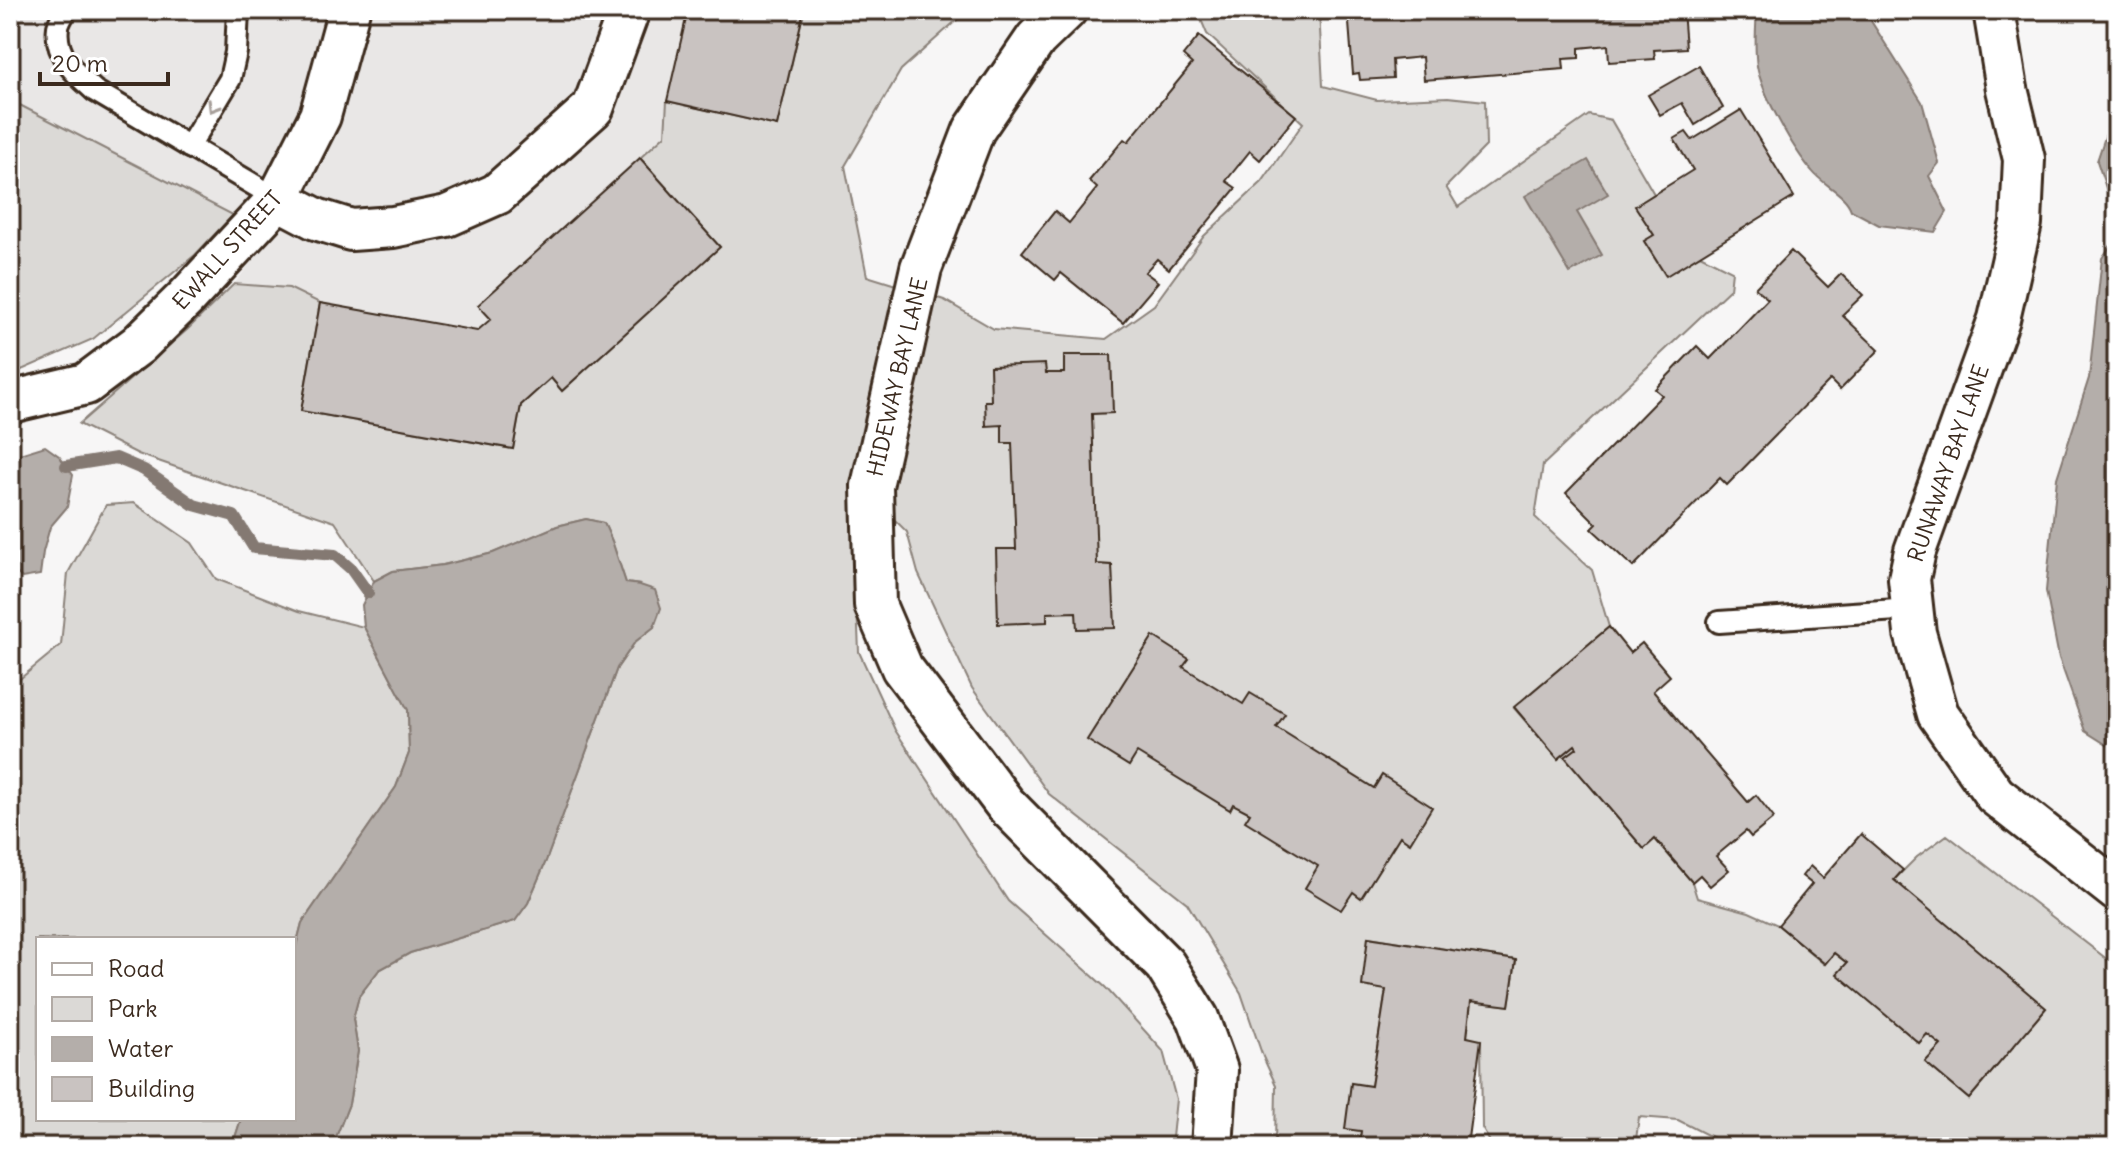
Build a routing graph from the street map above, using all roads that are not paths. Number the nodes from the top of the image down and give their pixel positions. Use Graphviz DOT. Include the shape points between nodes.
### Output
graph roads {
  1 [pos="66,10"];
  2 [pos="238,10"];
  3 [pos="349,10"];
  4 [pos="629,10"];
  5 [pos="1066,10"];
  6 [pos="1994,10"];
  7 [pos="189,147"];
  8 [pos="278,199"];
  9 [pos="10,402"];
  10 [pos="1912,609"];
  11 [pos="1719,622"];
  12 [pos="2117,891"];
  13 [pos="1212,1147"];
  1 -- 7 [label="lane" via="58,26 60,53 75,73 95,91"];
  2 -- 7 [label="lane, one-way" via="230,79"];
  3 -- 8 [label="street, EWALL STREET" via="320,116"];
  4 -- 8 [label="street" via="593,108 497,194 447,216 351,230"];
  5 -- 13 [label="street, HIDEWAY BAY LANE" via="1036,39 974,130 921,268 872,486 875,605 902,668 1005,804 1165,965 1198,1018 1217,1070"];
  6 -- 10 [label="street, RUNAWAY BAY LANE" via="2024,159 2021,223 1999,319 1915,551 1909,579"];
  7 -- 8 [label="lane"];
  8 -- 9 [label="street, EWALL STREET" via="138,345 86,384"];
  10 -- 11 [label="lane"];
  10 -- 12 [label="street, RUNAWAY BAY LANE" via="1938,714 1995,795"];
}
